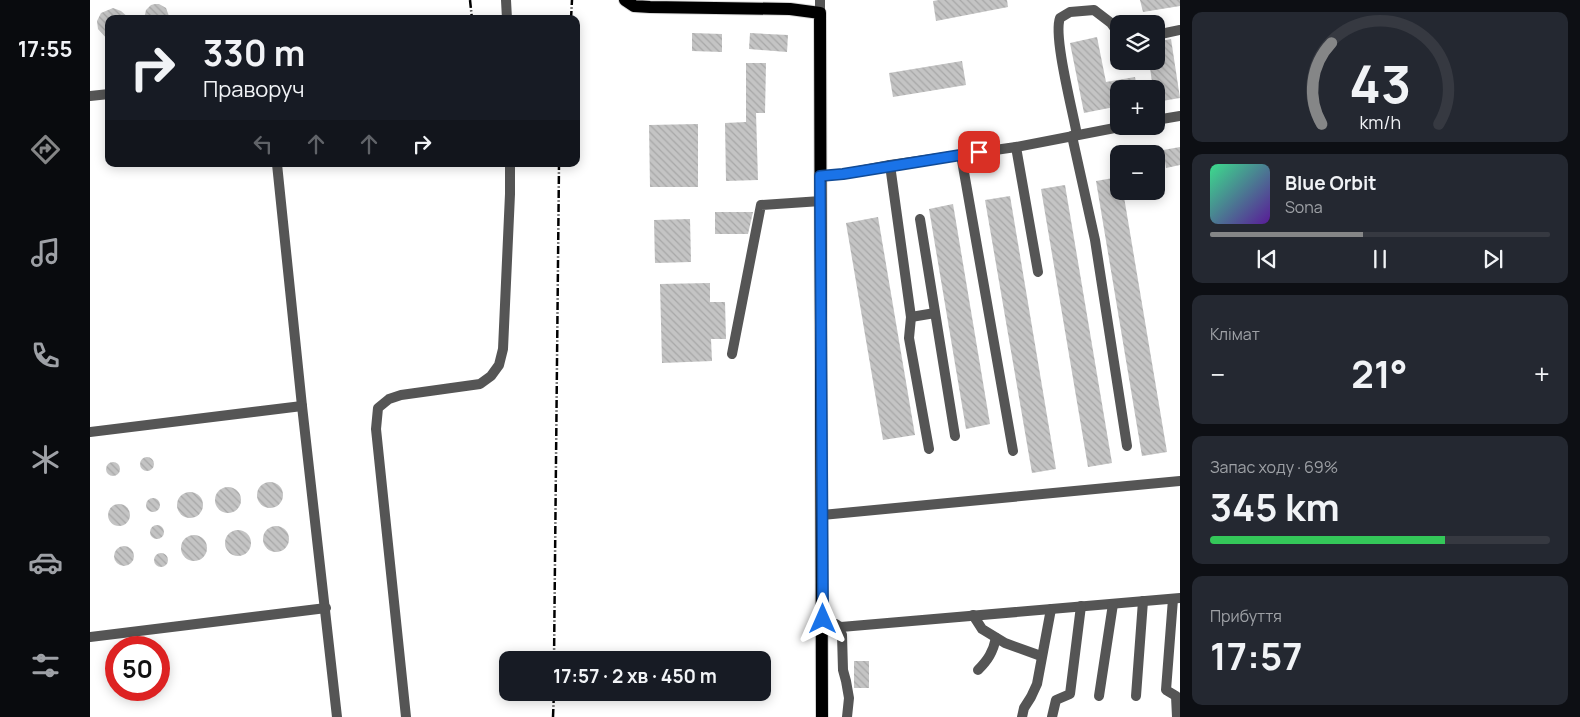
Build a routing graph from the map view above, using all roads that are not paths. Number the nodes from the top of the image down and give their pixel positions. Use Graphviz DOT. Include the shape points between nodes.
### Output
graph roads {
  1 [pos="506,0"];
  2 [pos="625,0"];
  3 [pos="820,6"];
  4 [pos="507,15"];
  5 [pos="1110,22"];
  6 [pos="1180,30"];
  7 [pos="1165,33"];
  8 [pos="105,94"];
  9 [pos="90,96"];
  10 [pos="1180,116"];
  11 [pos="1165,118"];
  12 [pos="1110,129"];
  13 [pos="1075,136"];
  14 [pos="1016,147"];
  15 [pos="961,155"];
  16 [pos="890,165"];
  17 [pos="277,167"];
  18 [pos="510,167"];
  19 [pos="820,176"];
  20 [pos="821,201"];
  21 [pos="920,219"];
  22 [pos="1038,272"];
  23 [pos="935,313"];
  24 [pos="911,317"];
  25 [pos="732,354"];
  26 [pos="302,406"];
  27 [pos="90,432"];
  28 [pos="955,436"];
  29 [pos="1127,446"];
  30 [pos="929,449"];
  31 [pos="1013,451"];
  32 [pos="1180,481"];
  33 [pos="822,515"];
  34 [pos="1176,598"];
  35 [pos="1143,601"];
  36 [pos="1113,604"];
  37 [pos="1081,606"];
  38 [pos="326,608"];
  39 [pos="1051,609"];
  40 [pos="973,615"];
  41 [pos="823,619"];
  42 [pos="836,624"];
  43 [pos="90,637"];
  44 [pos="996,638"];
  45 [pos="1041,656"];
  46 [pos="978,670"];
  47 [pos="1099,696"];
  48 [pos="1136,696"];
  49 [pos="338,717"];
  50 [pos="406,717"];
  51 [pos="822,717"];
  52 [pos="847,717"];
  53 [pos="1022,717"];
  54 [pos="1052,717"];
  55 [pos="1177,717"];
  1 -- 4 [label="street"];
  2 -- 3 [label="main road" via="634,6 650,7 790,10"];
  3 -- 19 [label="main road"];
  5 -- 13 [label="street" via="1094,10 1070,12 1060,18 1058,24"];
  6 -- 7 [label="street"];
  8 -- 9 [label="street"];
  10 -- 11 [label="street"];
  12 -- 13 [label="street"];
  13 -- 14 [label="street"];
  13 -- 29 [label="street" via="1095,240"];
  14 -- 15 [label="street"];
  14 -- 22 [label="street"];
  15 -- 16 [label="street"];
  15 -- 31 [label="street"];
  16 -- 19 [label="street"];
  16 -- 24 [label="street"];
  17 -- 26 [label="street"];
  18 -- 50 [label="street" via="503,349 499,365 480,384 401,395 378,408 376,430"];
  19 -- 20 [label="main road"];
  20 -- 25 [label="street" via="761,205"];
  20 -- 33 [label="main road"];
  21 -- 23 [label="street"];
  23 -- 24 [label="street"];
  23 -- 28 [label="street"];
  24 -- 30 [label="street" via="909,338"];
  26 -- 27 [label="street"];
  26 -- 38 [label="street"];
  32 -- 33 [label="street"];
  33 -- 41 [label="main road"];
  34 -- 35 [label="street"];
  34 -- 55 [label="street" via="1166,690 1176,696"];
  35 -- 36 [label="street"];
  35 -- 48 [label="street"];
  36 -- 37 [label="street"];
  36 -- 47 [label="street"];
  37 -- 39 [label="street"];
  37 -- 54 [label="street" via="1070,694 1056,700"];
  38 -- 43 [label="street"];
  38 -- 49 [label="street"];
  39 -- 40 [label="street"];
  39 -- 45 [label="street"];
  40 -- 42 [label="street"];
  40 -- 44 [label="street" via="982,629"];
  41 -- 42 [label="street"];
  41 -- 51 [label="main road"];
  42 -- 52 [label="street" via="842,635 843,670 849,698"];
  44 -- 45 [label="street"];
  44 -- 46 [label="street" via="988,660"];
  45 -- 53 [label="street" via="1037,684"];
}
